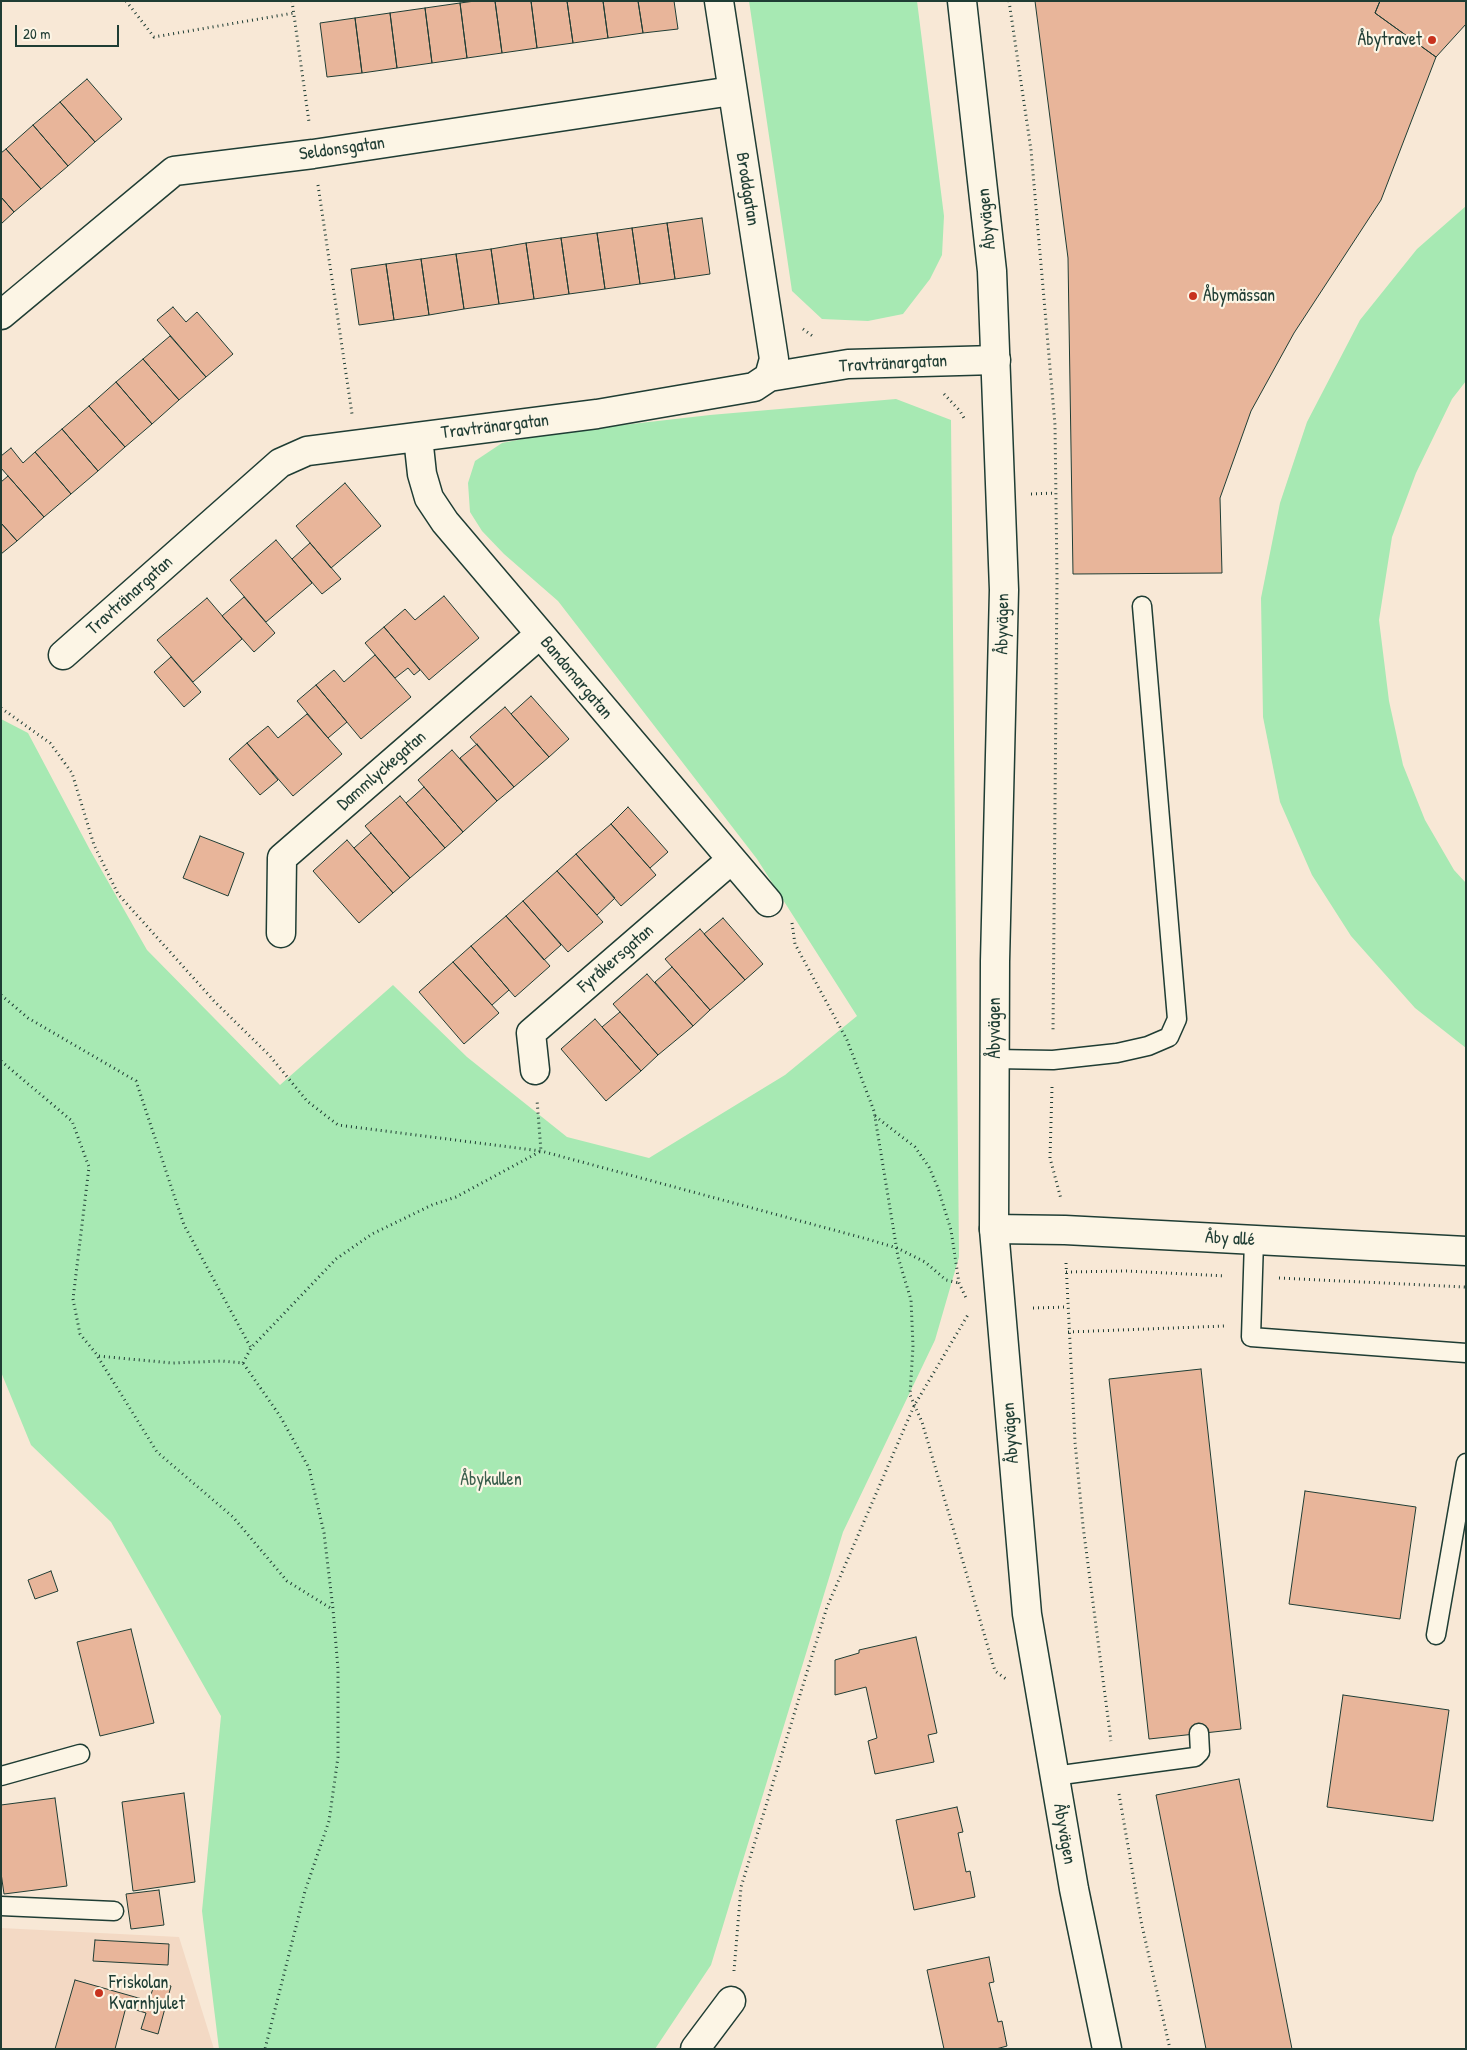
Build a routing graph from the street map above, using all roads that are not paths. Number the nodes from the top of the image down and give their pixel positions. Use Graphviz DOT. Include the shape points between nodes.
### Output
graph roads {
  1 [pos="719,1"];
  2 [pos="962,1"];
  3 [pos="732,91"];
  4 [pos="1,315"];
  5 [pos="996,360"];
  6 [pos="768,377"];
  7 [pos="418,437"];
  8 [pos="1142,606"];
  9 [pos="539,635"];
  10 [pos="63,656"];
  11 [pos="731,860"];
  12 [pos="768,902"];
  13 [pos="281,933"];
  14 [pos="995,1059"];
  15 [pos="535,1070"];
  16 [pos="994,1229"];
  17 [pos="1254,1240"];
  18 [pos="1466,1251"];
  19 [pos="1466,1353"];
  20 [pos="1466,1463"];
  21 [pos="1436,1634"];
  22 [pos="1199,1733"];
  23 [pos="80,1754"];
  24 [pos="1,1776"];
  25 [pos="1054,1776"];
  26 [pos="1,1906"];
  27 [pos="114,1911"];
  28 [pos="732,2001"];
  29 [pos="695,2049"];
  30 [pos="1107,2049"];
  1 -- 3 [label="street, Broddgatan"];
  2 -- 5 [label="street, Åbyvägen" via="992,271"];
  3 -- 4 [label="street, Seldonsgatan" via="313,154 174,171"];
  3 -- 6 [label="street, Broddgatan" via="774,358"];
  5 -- 6 [label="street, Travtränargatan" via="848,364"];
  5 -- 14 [label="street, Åbyvägen" via="1004,590"];
  6 -- 7 [label="street, Travtränargatan" via="754,387 744,389 598,414"];
  7 -- 9 [label="street, Bandomargatan" via="422,474 430,498 445,522"];
  7 -- 10 [label="street, Travtränargatan" via="307,451 280,463"];
  8 -- 14 [label="lane" via="1177,1019 1169,1038 1148,1046 1099,1056 1052,1060"];
  9 -- 11 [label="street, Bandomargatan"];
  9 -- 13 [label="street, Dammlyckegatan" via="282,858"];
  11 -- 12 [label="street, Bandomargatan"];
  11 -- 15 [label="street, Fyråkersgatan" via="531,1033"];
  14 -- 16 [label="street, Åbyvägen"];
  16 -- 17 [label="street, Åby allé"];
  16 -- 25 [label="street, Åbyvägen" via="1027,1614"];
  17 -- 18 [label="street, Åby allé"];
  17 -- 19 [label="lane" via="1251,1337"];
  20 -- 21 [label="lane"];
  22 -- 25 [label="lane" via="1200,1752 1195,1757"];
  23 -- 24 [label="lane"];
  25 -- 30 [label="street, Åbyvägen"];
  26 -- 27 [label="lane"];
  28 -- 29 [label="street"];
}
